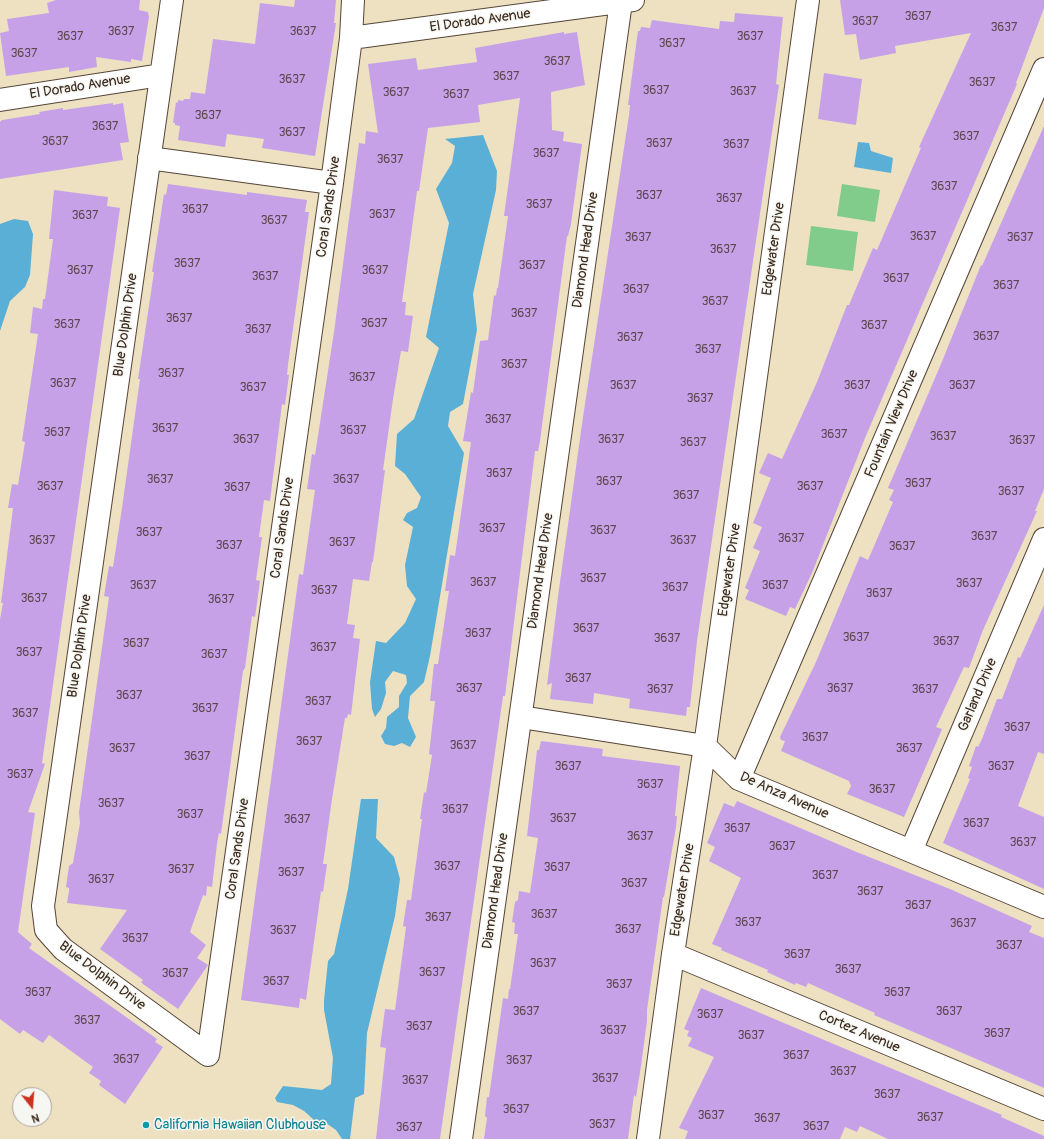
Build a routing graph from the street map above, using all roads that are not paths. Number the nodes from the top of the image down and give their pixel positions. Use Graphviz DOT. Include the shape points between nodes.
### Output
graph roads {
  1 [pos="172,0"];
  2 [pos="353,0"];
  3 [pos="808,0"];
  4 [pos="627,1"];
  5 [pos="351,38"];
  6 [pos="1044,69"];
  7 [pos="161,75"];
  8 [pos="0,100"];
  9 [pos="149,158"];
  10 [pos="332,183"];
  11 [pos="1044,539"];
  12 [pos="521,717"];
  13 [pos="705,746"];
  14 [pos="739,779"];
  15 [pos="911,851"];
  16 [pos="1044,907"];
  17 [pos="673,954"];
  18 [pos="208,1055"];
  19 [pos="1044,1109"];
  20 [pos="460,1139"];
  21 [pos="648,1139"];
  1 -- 7 [label="lane, Blue Dolphin Drive"];
  2 -- 5 [label="lane, Coral Sands Drive"];
  3 -- 13 [label="lane, Edgewater Drive"];
  4 -- 5 [label="lane, El Dorado Avenue"];
  4 -- 12 [label="lane, Diamond Head Drive"];
  5 -- 10 [label="lane, Coral Sands Drive"];
  6 -- 14 [label="lane, Fountain View Drive"];
  7 -- 8 [label="lane, El Dorado Avenue"];
  7 -- 9 [label="lane, Blue Dolphin Drive"];
  9 -- 10 [label="lane"];
  9 -- 18 [label="lane, Blue Dolphin Drive" via="43,906 46,930 62,949"];
  10 -- 18 [label="lane, Coral Sands Drive"];
  11 -- 15 [label="lane, Garland Drive"];
  12 -- 13 [label="lane"];
  12 -- 20 [label="lane, Diamond Head Drive"];
  13 -- 14 [label="lane, De Anza Avenue"];
  13 -- 17 [label="lane, Edgewater Drive"];
  14 -- 15 [label="lane, De Anza Avenue"];
  15 -- 16 [label="lane, De Anza Avenue"];
  17 -- 19 [label="lane, Cortez Avenue"];
  17 -- 21 [label="lane, Edgewater Drive"];
}
